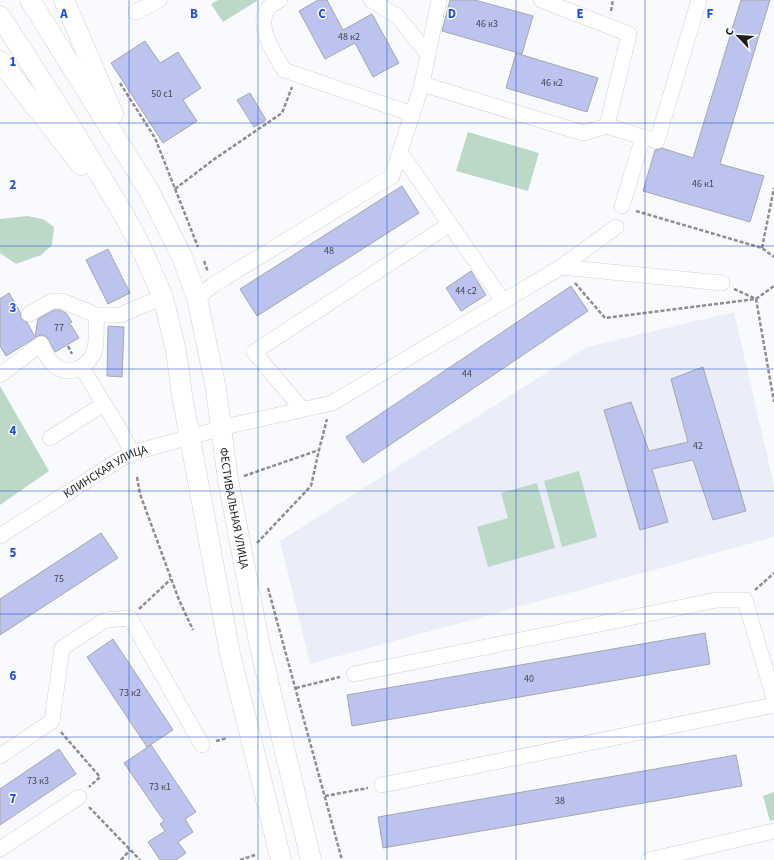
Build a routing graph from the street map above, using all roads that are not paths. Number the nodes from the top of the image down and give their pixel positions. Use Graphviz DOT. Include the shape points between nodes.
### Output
graph roads {
  1 [pos="64,0"];
  2 [pos="159,0"];
  3 [pos="280,0"];
  4 [pos="371,0"];
  5 [pos="439,0"];
  6 [pos="541,0"];
  7 [pos="699,0"];
  8 [pos="34,7"];
  9 [pos="136,12"];
  10 [pos="4,23"];
  11 [pos="428,54"];
  12 [pos="0,61"];
  13 [pos="422,84"];
  14 [pos="412,114"];
  15 [pos="608,126"];
  16 [pos="643,137"];
  17 [pos="400,152"];
  18 [pos="134,166"];
  19 [pos="622,206"];
  20 [pos="450,224"];
  21 [pos="616,228"];
  22 [pos="140,245"];
  23 [pos="561,267"];
  24 [pos="722,283"];
  25 [pos="163,297"];
  26 [pos="197,298"];
  27 [pos="503,301"];
  28 [pos="28,314"];
  29 [pos="96,315"];
  30 [pos="82,368"];
  31 [pos="0,375"];
  32 [pos="104,404"];
  33 [pos="302,409"];
  34 [pos="222,429"];
  35 [pos="50,438"];
  36 [pos="190,438"];
  37 [pos="132,453"];
  38 [pos="0,536"];
  39 [pos="354,674"];
  40 [pos="774,698"];
  41 [pos="774,705"];
  42 [pos="202,745"];
  43 [pos="0,756"];
  44 [pos="382,785"];
  45 [pos="79,797"];
  46 [pos="774,831"];
  47 [pos="0,849"];
  48 [pos="280,860"];
  49 [pos="311,860"];
  50 [pos="649,860"];
  1 -- 18 [label="main road"];
  2 -- 9 [label="street"];
  3 -- 14 [label="street" via="269,7 263,25 269,44 284,70"];
  4 -- 11 [label="street" via="397,16"];
  5 -- 11 [label="street"];
  6 -- 15 [label="street" via="629,34"];
  7 -- 16 [label="street" via="657,141"];
  8 -- 18 [label="main road"];
  10 -- 22 [label="main road" via="101,177"];
  11 -- 13 [label="street"];
  12 -- 22 [label="main road" via="115,208"];
  13 -- 14 [label="street"];
  13 -- 15 [label="street" via="583,133"];
  14 -- 17 [label="street"];
  15 -- 16 [label="street"];
  16 -- 19 [label="street"];
  17 -- 20 [label="street"];
  17 -- 26 [label="street" via="392,176 213,284"];
  18 -- 26 [label="main road, ФЕСТИВАЛЬНАЯ УЛИЦА" via="182,257"];
  20 -- 27 [label="street"];
  20 -- 33 [label="street" via="254,352"];
  21 -- 23 [label="street, КЛИНСКАЯ УЛИЦА"];
  22 -- 25 [label="main road"];
  23 -- 24 [label="street"];
  23 -- 27 [label="street, КЛИНСКАЯ УЛИЦА"];
  25 -- 29 [label="street" via="120,315"];
  25 -- 36 [label="main road" via="171,324"];
  26 -- 34 [label="main road, ФЕСТИВАЛЬНАЯ УЛИЦА"];
  27 -- 33 [label="street, КЛИНСКАЯ УЛИЦА" via="332,403"];
  28 -- 29 [label="street" via="52,301 62,301"];
  29 -- 30 [label="street" via="95,348"];
  30 -- 31 [label="street" via="74,371 62,369 52,363 41,344"];
  30 -- 32 [label="street"];
  32 -- 35 [label="street"];
  32 -- 37 [label="street"];
  33 -- 34 [label="street, КЛИНСКАЯ УЛИЦА"];
  34 -- 36 [label="street, КЛИНСКАЯ УЛИЦА"];
  34 -- 49 [label="main road, ФЕСТИВАЛЬНАЯ УЛИЦА" via="228,480 260,647"];
  36 -- 37 [label="street, КЛИНСКАЯ УЛИЦА"];
  36 -- 48 [label="main road" via="230,654"];
  37 -- 38 [label="street, КЛИНСКАЯ УЛИЦА"];
  39 -- 40 [label="street" via="717,600 745,600"];
  41 -- 44 [label="street"];
  42 -- 43 [label="street" via="130,618 104,620 62,648 52,721"];
  45 -- 47 [label="street"];
  46 -- 50 [label="street"];
}
